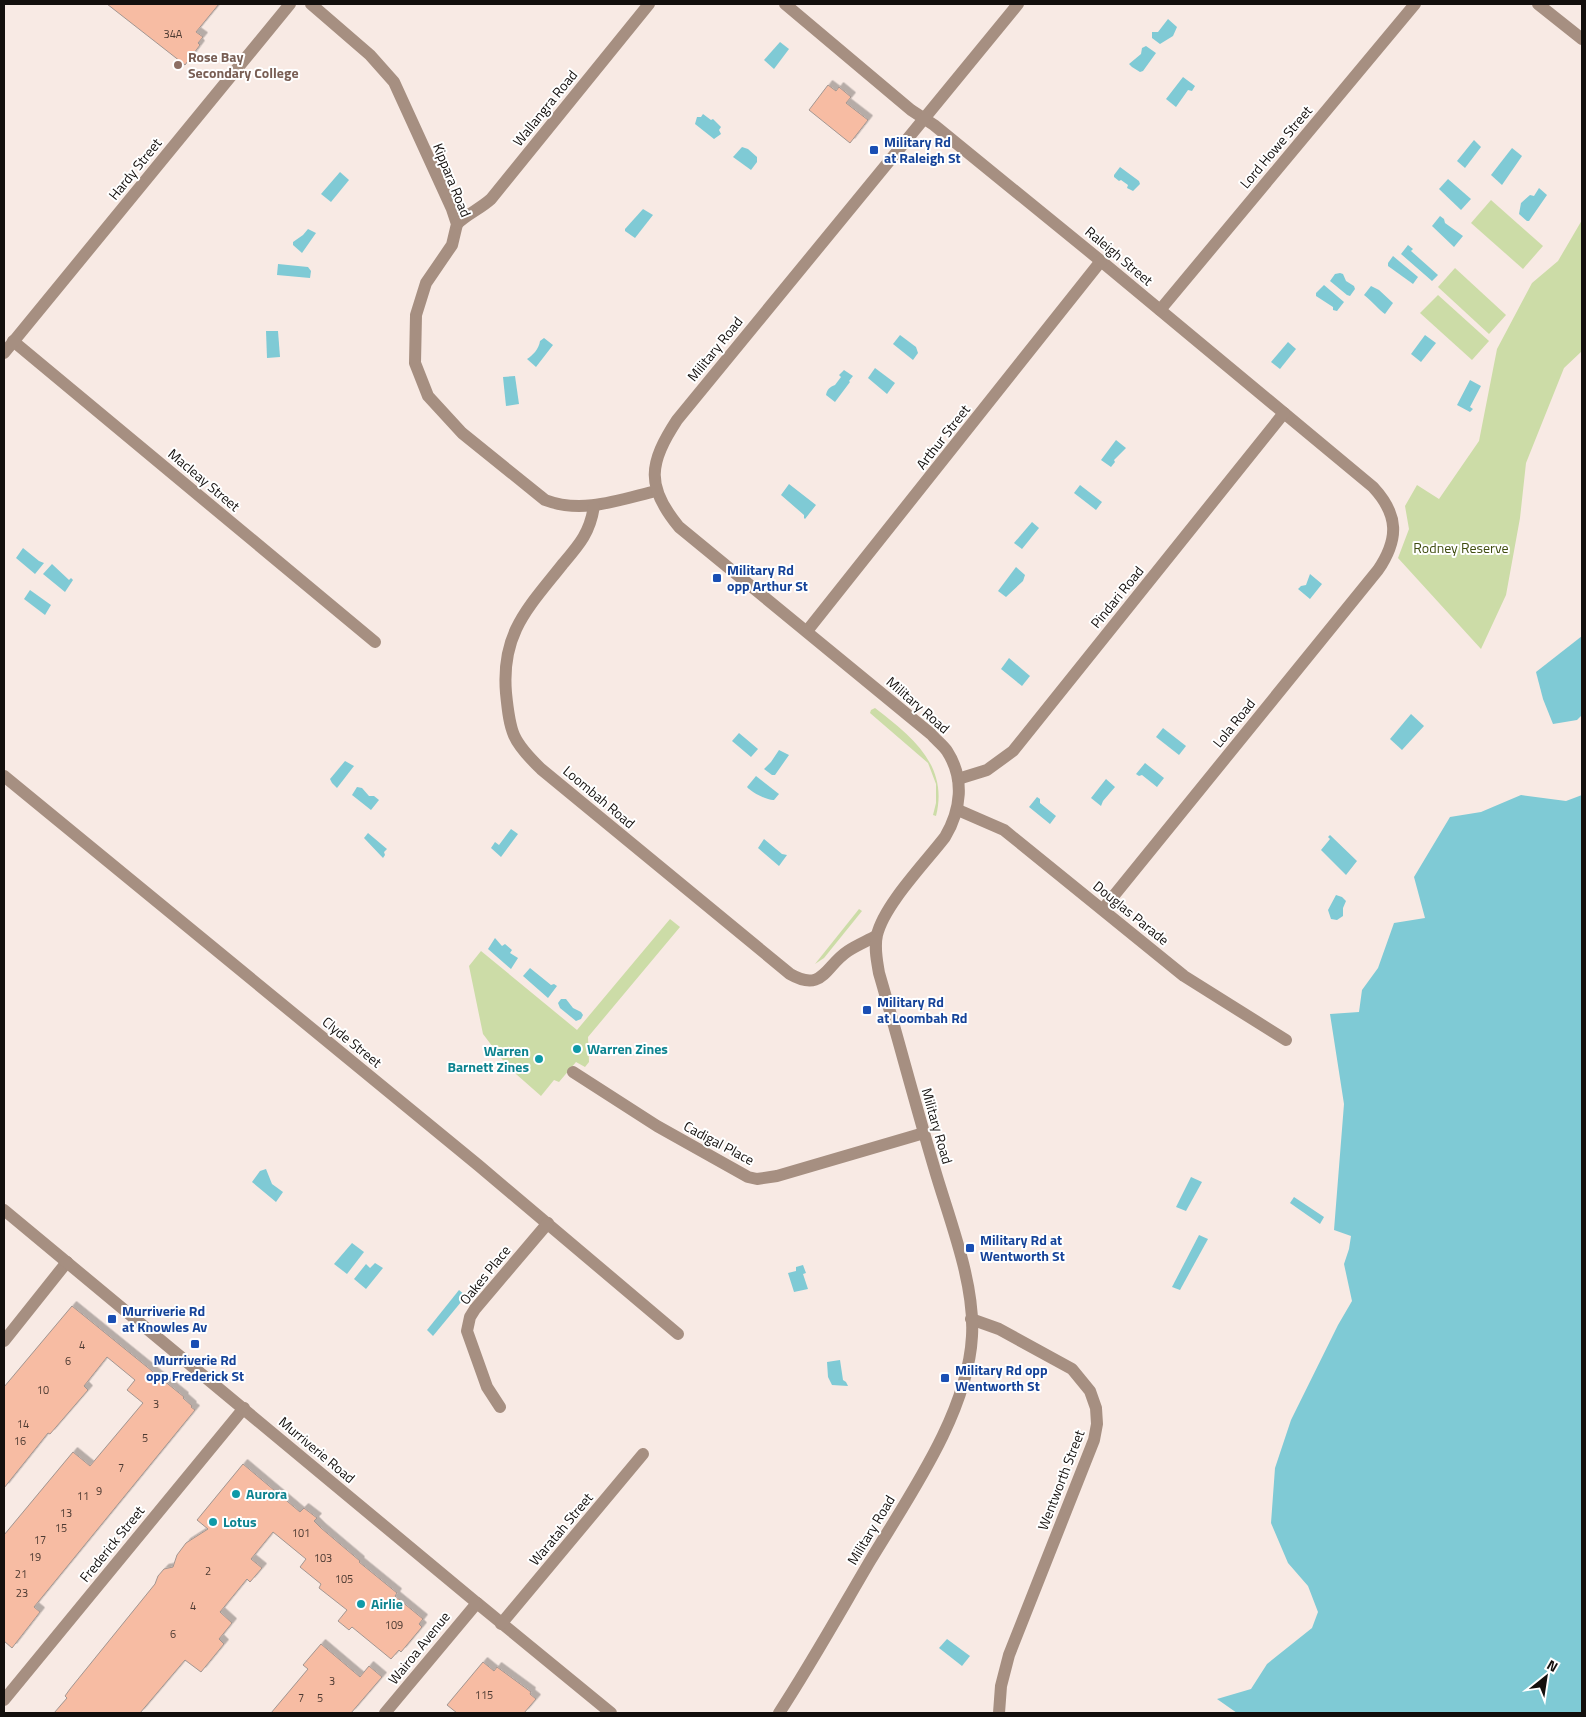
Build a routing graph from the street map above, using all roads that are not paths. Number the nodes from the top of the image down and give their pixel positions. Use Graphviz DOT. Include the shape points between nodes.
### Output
graph roads {
  1 [pos="290,4"];
  2 [pos="311,4"];
  3 [pos="649,4"];
  4 [pos="785,4"];
  5 [pos="1018,4"];
  6 [pos="1415,4"];
  7 [pos="1538,4"];
  8 [pos="1582,39"];
  9 [pos="924,118"];
  10 [pos="456,224"];
  11 [pos="1102,261"];
  12 [pos="1160,310"];
  13 [pos="13,341"];
  14 [pos="4,353"];
  15 [pos="1284,413"];
  16 [pos="656,491"];
  17 [pos="594,506"];
  18 [pos="1388,556"];
  19 [pos="807,631"];
  20 [pos="375,642"];
  21 [pos="4,776"];
  22 [pos="958,779"];
  23 [pos="958,810"];
  24 [pos="1103,909"];
  25 [pos="876,936"];
  26 [pos="1286,1040"];
  27 [pos="573,1072"];
  28 [pos="924,1133"];
  29 [pos="4,1210"];
  30 [pos="548,1223"];
  31 [pos="68,1262"];
  32 [pos="971,1319"];
  33 [pos="678,1334"];
  34 [pos="4,1341"];
  35 [pos="500,1407"];
  36 [pos="244,1408"];
  37 [pos="643,1454"];
  38 [pos="477,1603"];
  39 [pos="501,1624"];
  40 [pos="4,1700"];
  41 [pos="385,1713"];
  42 [pos="611,1713"];
  43 [pos="779,1713"];
  44 [pos="999,1713"];
  1 -- 13 [label="street, Hardy Street"];
  2 -- 10 [label="street, Kippara Road" via="370,55 394,82"];
  3 -- 10 [label="street, Wallangra Road" via="491,199"];
  4 -- 9 [label="street, Raleigh Street"];
  5 -- 9 [label="street, Military Road"];
  6 -- 12 [label="street, Lord Howe Street"];
  7 -- 8 [label="street"];
  9 -- 11 [label="street, Raleigh Street"];
  9 -- 16 [label="street, Military Road" via="676,420 662,442 654,480"];
  10 -- 17 [label="street, Kippara Road" via="452,245 426,283 416,315 415,363 428,396 462,433 540,496 558,505"];
  11 -- 12 [label="street, Raleigh Street"];
  11 -- 19 [label="street, Arthur Street"];
  12 -- 15 [label="street, Raleigh Street"];
  13 -- 14 [label="street, Hardy Street"];
  13 -- 20 [label="street, Macleay Street"];
  15 -- 18 [label="street, Raleigh Street" via="1384,499 1393,522"];
  15 -- 22 [label="street, Pindari Road" via="1013,751 987,770"];
  16 -- 17 [label="street, Kippara Road"];
  16 -- 19 [label="street, Military Road" via="686,534"];
  17 -- 25 [label="street, Loombah Road" via="586,536 528,606 515,628 507,655 505,682 511,732 524,752 790,974 805,981 821,977 848,951"];
  18 -- 24 [label="street, Lola Road"];
  19 -- 22 [label="street, Military Road" via="931,734 946,750"];
  21 -- 30 [label="street, Clyde Street"];
  22 -- 23 [label="street, Military Road"];
  23 -- 24 [label="street, Douglas Parade" via="1004,830"];
  23 -- 25 [label="street, Military Road" via="944,837 890,907"];
  24 -- 26 [label="street, Douglas Parade" via="1184,976"];
  25 -- 28 [label="street, Military Road" via="879,973"];
  27 -- 28 [label="street, Cadigal Place" via="657,1126 748,1177 777,1176"];
  28 -- 32 [label="street, Military Road" via="968,1285"];
  29 -- 31 [label="street, Murriverie Road"];
  30 -- 33 [label="street, Clyde Street"];
  30 -- 35 [label="street, Oakes Place" via="475,1309 468,1324 467,1331 480,1370"];
  31 -- 34 [label="street"];
  31 -- 36 [label="street, Murriverie Road"];
  32 -- 43 [label="street, Military Road" via="968,1368 951,1418 918,1481"];
  32 -- 44 [label="street, Wentworth Street" via="999,1328 1072,1369 1090,1391 1096,1408 1094,1440 1009,1655 1001,1686"];
  36 -- 38 [label="street, Murriverie Road"];
  36 -- 40 [label="street, Frederick Street"];
  37 -- 39 [label="street, Waratah Street"];
  38 -- 39 [label="street, Murriverie Road"];
  38 -- 41 [label="street, Wairoa Avenue"];
  39 -- 42 [label="street, Murriverie Road"];
}
